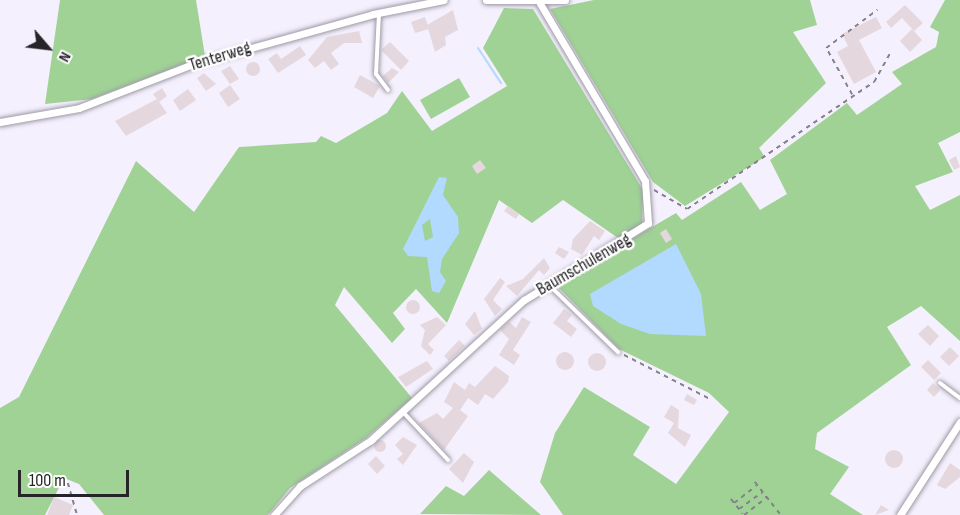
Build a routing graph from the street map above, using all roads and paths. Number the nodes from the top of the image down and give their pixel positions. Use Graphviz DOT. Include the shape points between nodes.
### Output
graph roads {
  1 [pos="444,0"];
  2 [pos="486,0"];
  3 [pos="565,0"];
  4 [pos="539,1"];
  5 [pos="877,10"];
  6 [pos="379,13"];
  7 [pos="891,51"];
  8 [pos="388,90"];
  9 [pos="852,96"];
  10 [pos="0,122"];
  11 [pos="648,187"];
  12 [pos="547,283"];
  13 [pos="618,352"];
  14 [pos="940,383"];
  15 [pos="960,398"];
  16 [pos="710,399"];
  17 [pos="403,411"];
  18 [pos="960,422"];
  19 [pos="448,460"];
  20 [pos="755,482"];
  21 [pos="68,483"];
  22 [pos="757,486"];
  23 [pos="762,492"];
  24 [pos="766,497"];
  25 [pos="731,499"];
  26 [pos="734,503"];
  27 [pos="739,509"];
  28 [pos="77,515"];
  29 [pos="274,515"];
  30 [pos="744,515"];
  31 [pos="781,515"];
  32 [pos="900,515"];
  1 -- 6 [label="street, Tenterweg"];
  2 -- 4 [label="street"];
  3 -- 4 [label="street"];
  4 -- 11 [label="street, Baumschulenweg"];
  5 -- 9 [label="path" via="826,48"];
  6 -- 8 [label="lane" via="376,74"];
  6 -- 10 [label="street, Tenterweg" via="193,64 79,108"];
  7 -- 9 [label="path" via="874,82"];
  9 -- 11 [label="path" via="687,209"];
  11 -- 12 [label="street, Baumschulenweg" via="651,213 642,230"];
  12 -- 13 [label="lane"];
  12 -- 17 [label="street, Baumschulenweg"];
  13 -- 16 [label="path"];
  14 -- 15 [label="lane"];
  17 -- 19 [label="lane"];
  17 -- 29 [label="street, Baumschulenweg" via="300,486"];
  18 -- 32 [label="street"];
  20 -- 22 [label="path"];
  21 -- 28 [label="path"];
  22 -- 23 [label="path"];
  22 -- 26 [label="path"];
  23 -- 24 [label="path"];
  23 -- 27 [label="path"];
  24 -- 30 [label="path"];
  24 -- 31 [label="path"];
  25 -- 26 [label="path"];
  26 -- 27 [label="path"];
  27 -- 30 [label="path"];
}
